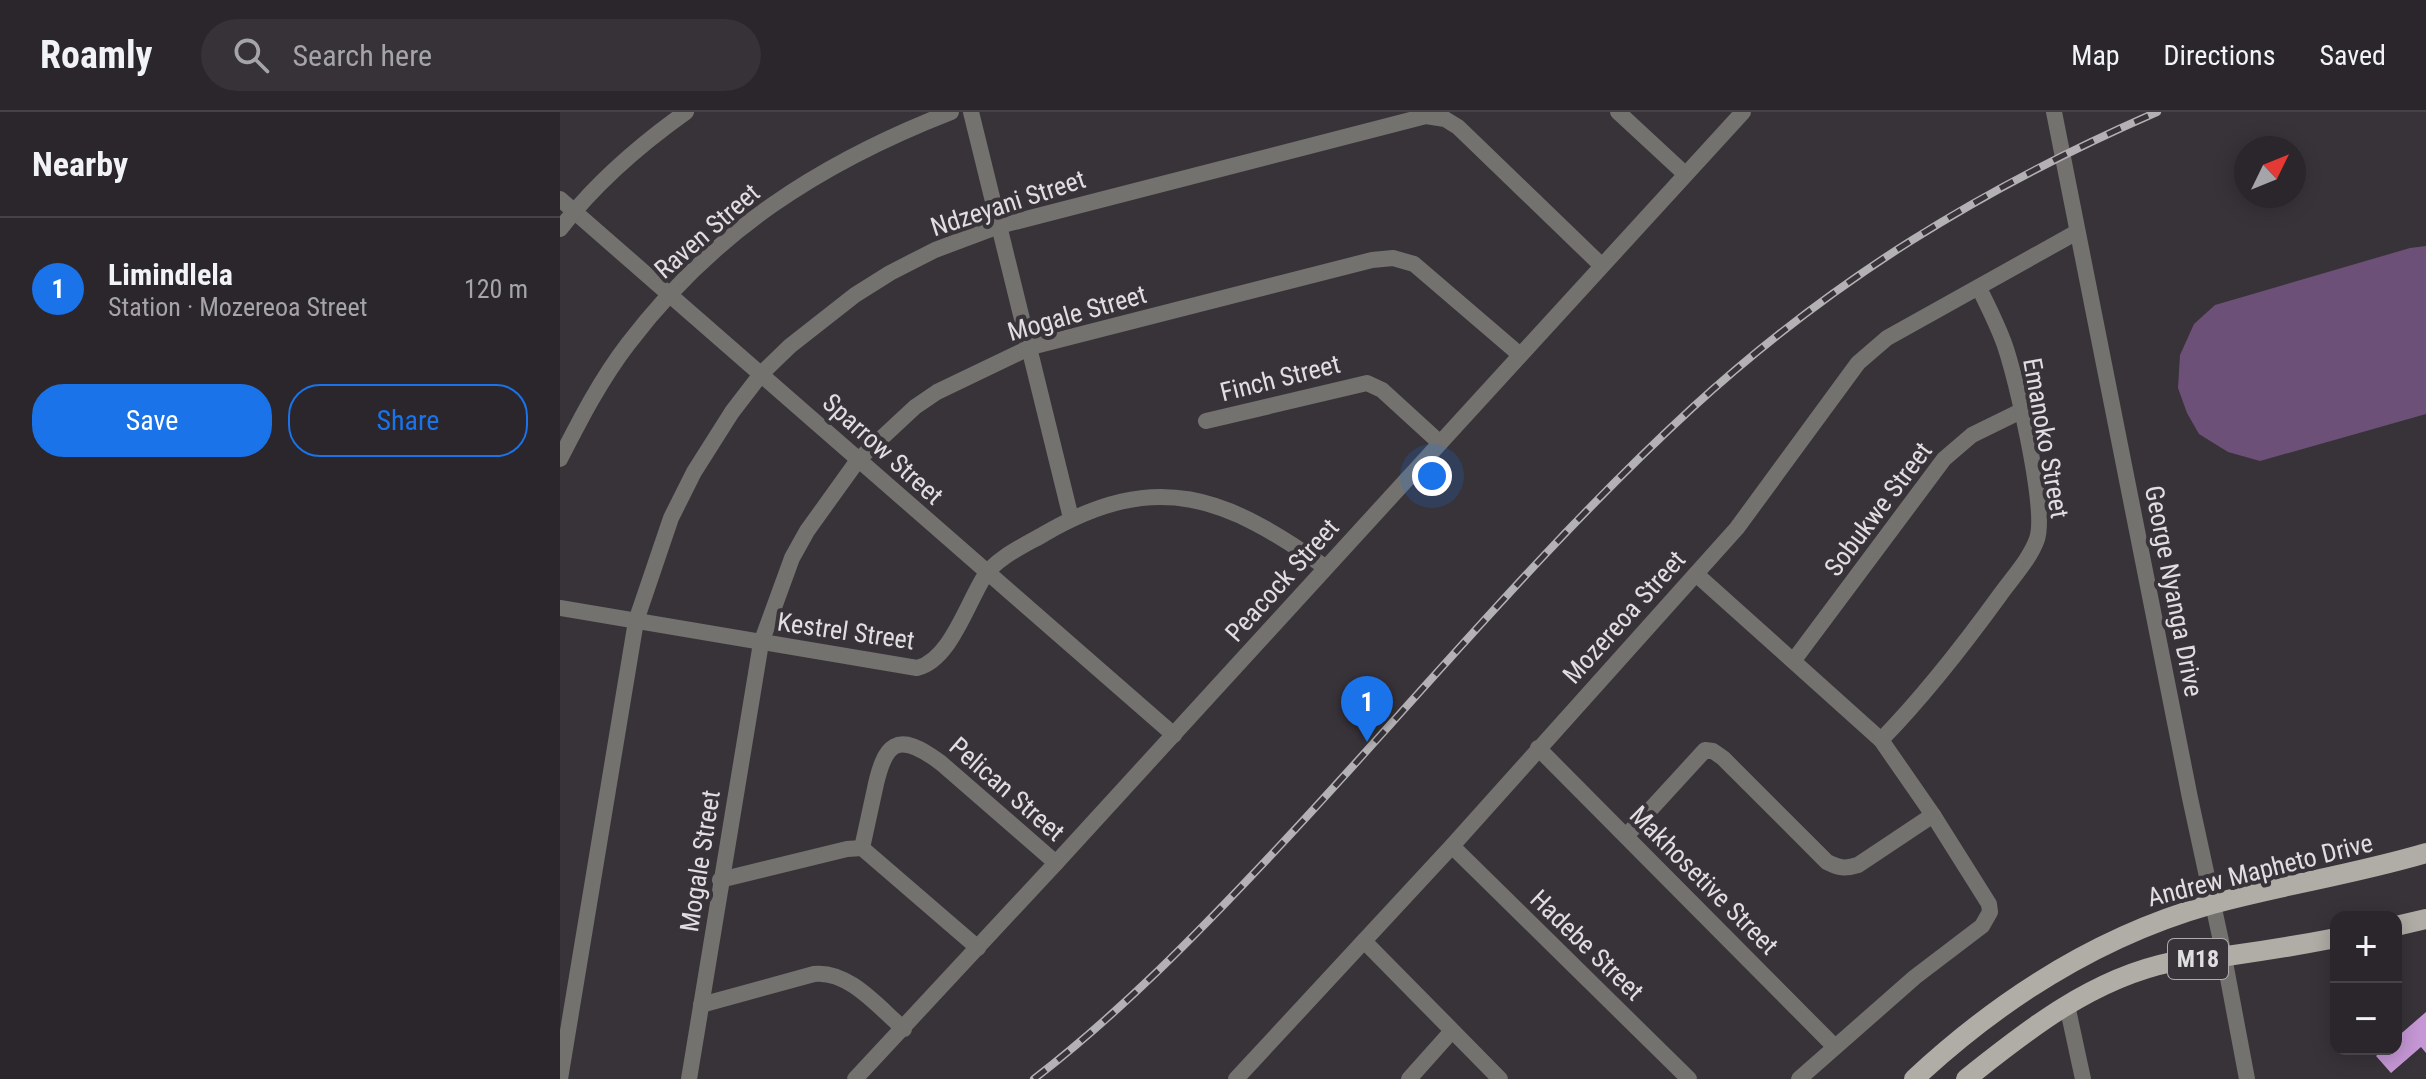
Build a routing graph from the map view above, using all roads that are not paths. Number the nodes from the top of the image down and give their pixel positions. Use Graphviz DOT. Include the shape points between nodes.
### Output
graph roads {
  1 [pos="686,112"];
  2 [pos="951,112"];
  3 [pos="971,112"];
  4 [pos="1618,112"];
  5 [pos="1743,112"];
  6 [pos="2054,112"];
  7 [pos="1685,174"];
  8 [pos="560,199"];
  9 [pos="574,211"];
  10 [pos="999,226"];
  11 [pos="560,229"];
  12 [pos="2077,232"];
  13 [pos="1601,265"];
  14 [pos="1979,288"];
  15 [pos="670,293"];
  16 [pos="1031,347"];
  17 [pos="1519,354"];
  18 [pos="762,373"];
  19 [pos="2021,411"];
  20 [pos="1206,421"];
  21 [pos="1440,443"];
  22 [pos="560,459"];
  23 [pos="858,460"];
  24 [pos="1071,518"];
  25 [pos="1325,567"];
  26 [pos="986,573"];
  27 [pos="1696,574"];
  28 [pos="560,608"];
  29 [pos="636,621"];
  30 [pos="761,643"];
  31 [pos="1794,660"];
  32 [pos="1174,735"];
  33 [pos="1881,740"];
  34 [pos="1538,748"];
  35 [pos="1933,815"];
  36 [pos="1627,835"];
  37 [pos="1452,846"];
  38 [pos="862,848"];
  39 [pos="2426,853"];
  40 [pos="1056,863"];
  41 [pos="720,880"];
  42 [pos="2212,904"];
  43 [pos="2426,919"];
  44 [pos="2402,925"];
  45 [pos="2330,939"];
  46 [pos="1364,941"];
  47 [pos="978,948"];
  48 [pos="2224,957"];
  49 [pos="701,1005"];
  50 [pos="2067,1005"];
  51 [pos="904,1029"];
  52 [pos="1451,1032"];
  53 [pos="1835,1047"];
  54 [pos="560,1079"];
  55 [pos="689,1079"];
  56 [pos="855,1079"];
  57 [pos="1236,1079"];
  58 [pos="1409,1079"];
  59 [pos="1500,1079"];
  60 [pos="1689,1079"];
  61 [pos="1799,1079"];
  62 [pos="1914,1079"];
  63 [pos="1966,1079"];
  64 [pos="2083,1079"];
  65 [pos="2247,1079"];
  1 -- 9 [label="street"];
  2 -- 15 [label="street, Raven Street" via="849,156 799,186 746,223"];
  3 -- 10 [label="street"];
  4 -- 7 [label="street"];
  5 -- 7 [label="street, Peacock Street"];
  6 -- 12 [label="street, George Nyanga Drive"];
  7 -- 13 [label="street, Peacock Street"];
  8 -- 9 [label="street, Sparrow Street"];
  9 -- 11 [label="street"];
  9 -- 15 [label="street, Sparrow Street"];
  10 -- 13 [label="street, Ndzeyani Street" via="1407,119 1436,116 1458,127"];
  10 -- 16 [label="street"];
  10 -- 18 [label="street, Ndzeyani Street" via="890,273 817,324"];
  12 -- 14 [label="street, Mozereoa Street"];
  12 -- 42 [label="street, George Nyanga Drive"];
  13 -- 17 [label="street, Peacock Street"];
  14 -- 19 [label="street, Emanoko Street" via="2003,341"];
  14 -- 27 [label="street, Mozereoa Street" via="1870,350 1752,509"];
  15 -- 18 [label="street, Sparrow Street"];
  15 -- 22 [label="street, Raven Street" via="627,345"];
  16 -- 17 [label="street, Mogale Street" via="1393,258 1427,273"];
  16 -- 23 [label="street, Mogale Street" via="937,392"];
  16 -- 24 [label="street"];
  17 -- 21 [label="street, Peacock Street"];
  18 -- 23 [label="street, Sparrow Street"];
  18 -- 29 [label="street, Ndzeyani Street" via="732,412 676,506"];
  19 -- 31 [label="street, Sobukwe Street" via="1972,435 1944,459"];
  19 -- 33 [label="street, Emanoko Street" via="2038,503 2037,538 1949,663"];
  20 -- 21 [label="street, Finch Street" via="1367,383 1382,390"];
  21 -- 25 [label="street, Peacock Street"];
  23 -- 26 [label="street, Sparrow Street"];
  23 -- 30 [label="street, Mogale Street" via="792,558"];
  24 -- 25 [label="street, Kestrel Street" via="1130,499 1199,500 1270,529"];
  24 -- 26 [label="street, Kestrel Street"];
  25 -- 32 [label="street, Peacock Street"];
  26 -- 30 [label="street, Kestrel Street" via="948,644 927,666"];
  26 -- 32 [label="street, Sparrow Street"];
  27 -- 31 [label="street"];
  27 -- 34 [label="street, Mozereoa Street"];
  28 -- 29 [label="street, Kestrel Street"];
  29 -- 30 [label="street, Kestrel Street"];
  29 -- 54 [label="street, Ndzeyani Street"];
  30 -- 41 [label="street, Mogale Street"];
  31 -- 33 [label="street"];
  32 -- 40 [label="street, Peacock Street"];
  33 -- 35 [label="street"];
  34 -- 36 [label="street, Makhosetive Street"];
  34 -- 37 [label="street, Mozereoa Street"];
  35 -- 36 [label="street" via="1858,865 1836,867 1723,758 1705,750"];
  35 -- 53 [label="street" via="1984,895 1988,919"];
  36 -- 53 [label="street, Makhosetive Street"];
  37 -- 46 [label="street, Mozereoa Street"];
  37 -- 60 [label="street, Hadebe Street"];
  38 -- 40 [label="street, Pelican Street" via="882,757 903,744 941,763"];
  38 -- 41 [label="street"];
  38 -- 47 [label="street"];
  39 -- 42 [label="main road, Andrew Mapheto Drive / M18"];
  40 -- 47 [label="street, Peacock Street"];
  41 -- 49 [label="street, Mogale Street"];
  42 -- 48 [label="street, George Nyanga Drive"];
  42 -- 62 [label="main road, Andrew Mapheto Drive / M18" via="2145,926 2070,961 1986,1017"];
  43 -- 44 [label="main road"];
  45 -- 48 [label="main road, M18"];
  46 -- 52 [label="street"];
  46 -- 57 [label="street, Mozereoa Street"];
  47 -- 51 [label="street, Peacock Street"];
  48 -- 50 [label="main road, M18" via="2172,962 2121,977"];
  48 -- 65 [label="street, George Nyanga Drive"];
  49 -- 51 [label="street" via="829,973 848,982"];
  49 -- 55 [label="street, Mogale Street"];
  50 -- 63 [label="main road, M18"];
  50 -- 64 [label="street"];
  51 -- 56 [label="street, Peacock Street"];
  52 -- 58 [label="street"];
  52 -- 59 [label="street"];
  53 -- 61 [label="street"];
}
